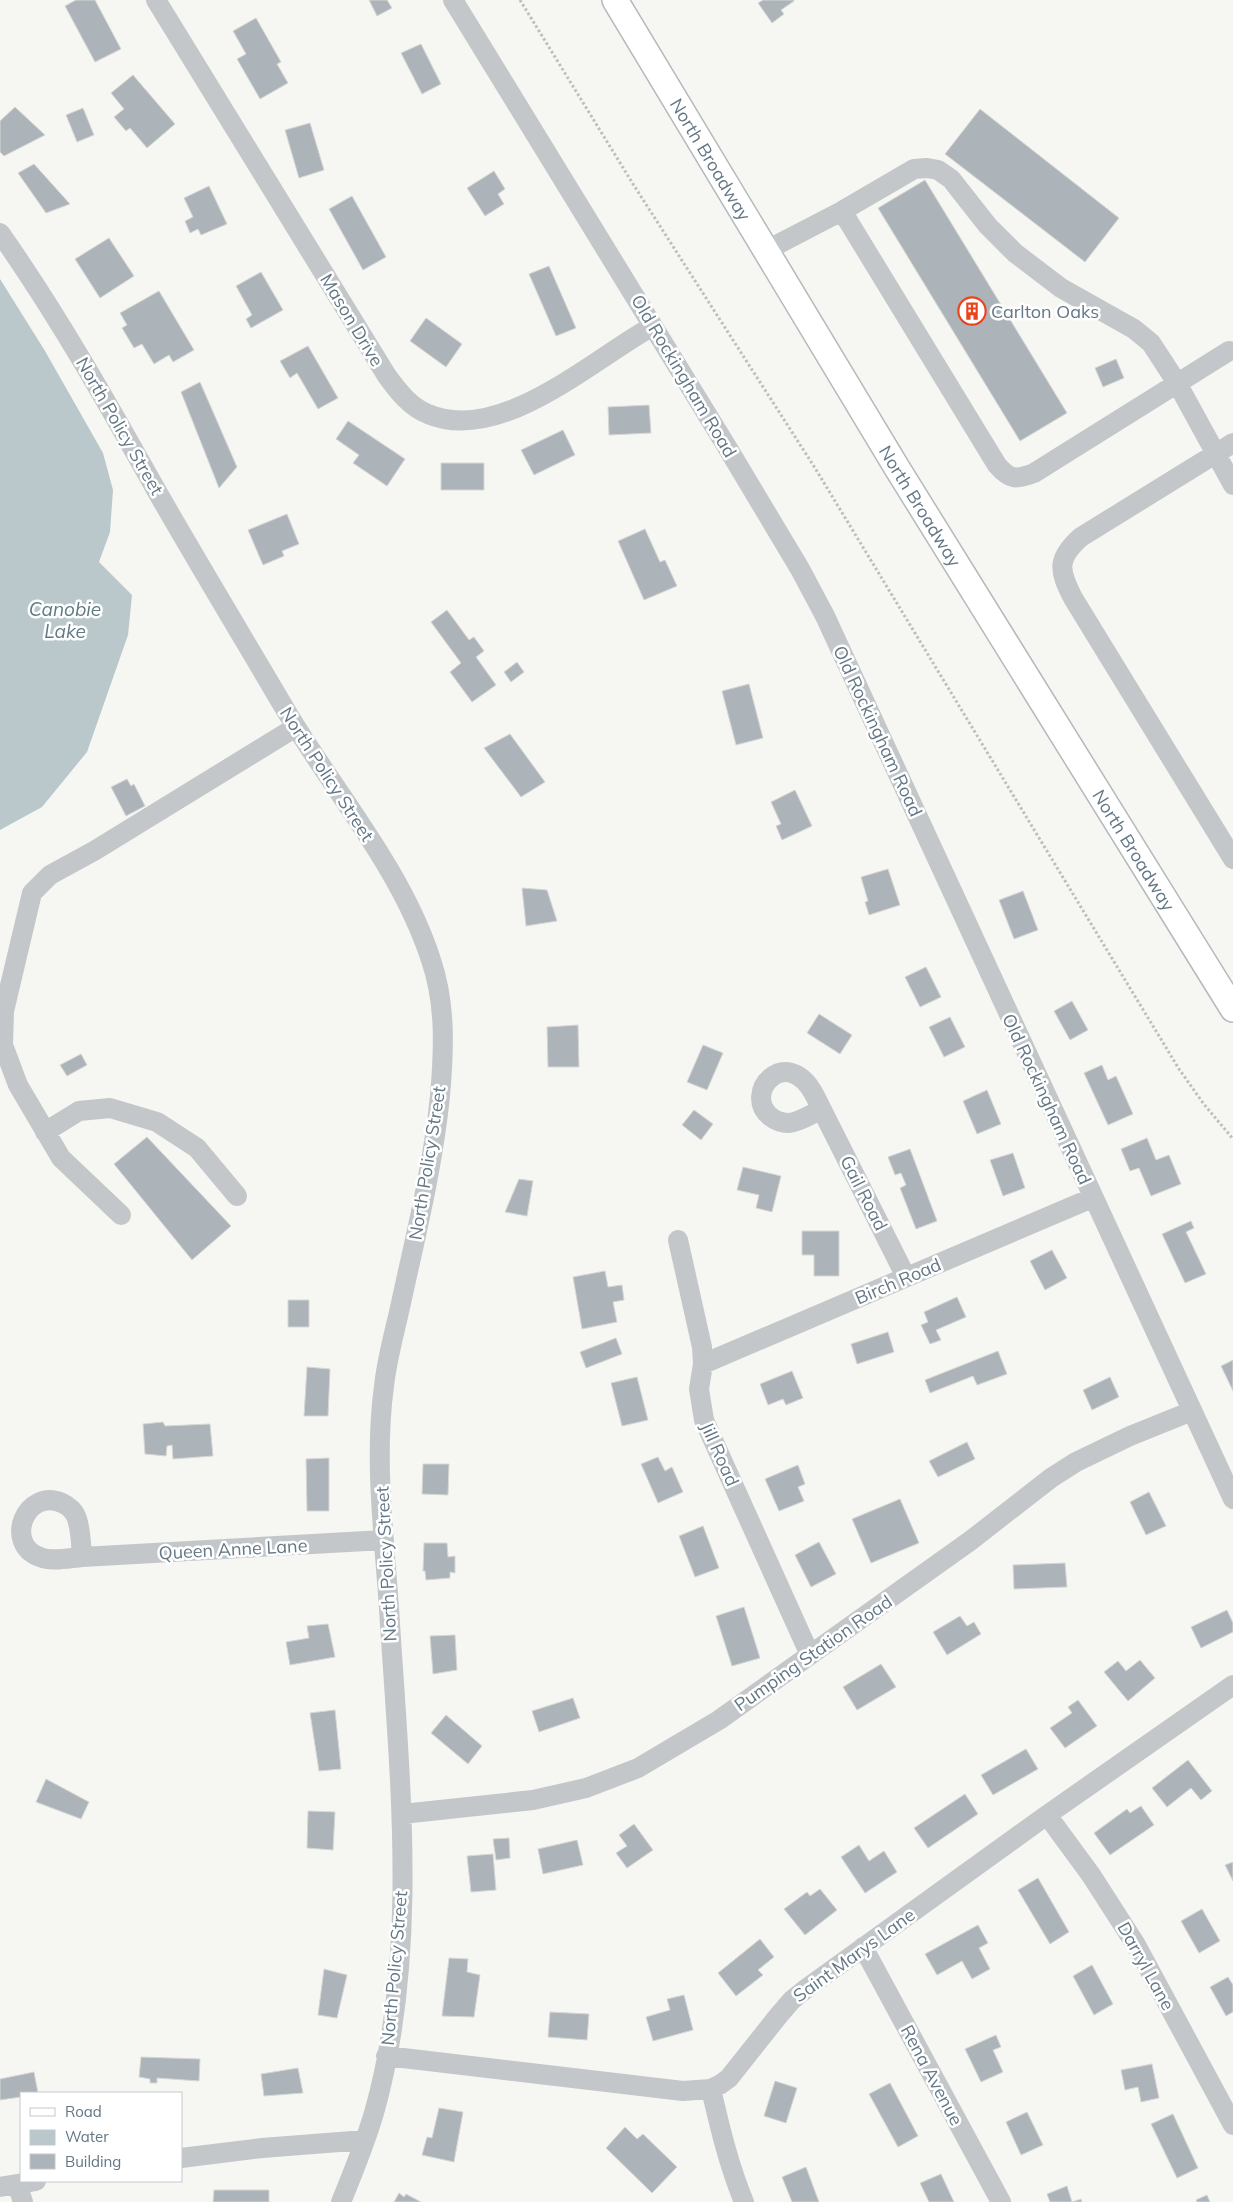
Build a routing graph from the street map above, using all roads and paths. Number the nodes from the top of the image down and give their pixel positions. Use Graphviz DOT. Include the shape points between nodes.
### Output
graph roads {
  1 [pos="156,0"];
  2 [pos="453,0"];
  3 [pos="520,0"];
  4 [pos="615,0"];
  5 [pos="842,211"];
  6 [pos="0,233"];
  7 [pos="765,252"];
  8 [pos="654,326"];
  9 [pos="1229,350"];
  10 [pos="1177,383"];
  11 [pos="1233,443"];
  12 [pos="1216,453"];
  13 [pos="1233,485"];
  14 [pos="296,727"];
  15 [pos="1233,859"];
  16 [pos="1233,1007"];
  17 [pos="821,1110"];
  18 [pos="45,1132"];
  19 [pos="1233,1139"];
  20 [pos="237,1196"];
  21 [pos="1092,1198"];
  22 [pos="121,1215"];
  23 [pos="678,1240"];
  24 [pos="906,1277"];
  25 [pos="704,1364"];
  26 [pos="1192,1411"];
  27 [pos="1233,1500"];
  28 [pos="384,1540"];
  29 [pos="82,1557"];
  30 [pos="810,1655"];
  31 [pos="1233,1685"];
  32 [pos="402,1814"];
  33 [pos="1047,1815"];
  34 [pos="863,1948"];
  35 [pos="386,2056"];
  36 [pos="711,2090"];
  37 [pos="1233,2125"];
  38 [pos="365,2140"];
  39 [pos="182,2158"];
  40 [pos="341,2202"];
  41 [pos="744,2202"];
  42 [pos="1001,2202"];
  1 -- 8 [label="street, Mason Drive" via="386,376 412,405 449,421 486,418 528,402"];
  2 -- 8 [label="street, Old Rockingham Road"];
  3 -- 19 [label="path" via="814,468 1179,1069"];
  4 -- 7 [label="main road, North Broadway"];
  5 -- 7 [label="street"];
  5 -- 10 [label="street" via="914,169 938,170 951,179 988,226 1015,253 1061,288 1134,329 1151,343"];
  5 -- 10 [label="street" via="1006,475 1019,478 1034,472"];
  6 -- 14 [label="street, North Policy Street" via="82,360"];
  7 -- 16 [label="main road, North Broadway"];
  8 -- 21 [label="street, Old Rockingham Road" via="825,616"];
  9 -- 10 [label="street"];
  10 -- 12 [label="street"];
  11 -- 12 [label="street"];
  12 -- 13 [label="street"];
  12 -- 15 [label="street" via="1081,537 1069,547 1061,570 1074,598"];
  14 -- 18 [label="street" via="50,875 32,893 4,1011 3,1045 18,1085"];
  14 -- 28 [label="street, North Policy Street" via="407,901 432,961 443,1021 441,1082 433,1152 384,1385 380,1442"];
  17 -- 24 [label="street, Gail Road"];
  18 -- 20 [label="street" via="79,1111 110,1108 157,1122 197,1148"];
  18 -- 22 [label="street" via="61,1158"];
  21 -- 24 [label="street, Birch Road"];
  21 -- 26 [label="street, Old Rockingham Road"];
  23 -- 25 [label="street, Jill Road"];
  24 -- 25 [label="street, Birch Road"];
  25 -- 30 [label="street, Jill Road" via="699,1390 704,1420"];
  26 -- 27 [label="street, Old Rockingham Road"];
  26 -- 30 [label="street, Pumping Station Road" via="1076,1462"];
  28 -- 29 [label="street, Queen Anne Lane"];
  28 -- 32 [label="street, North Policy Street"];
  30 -- 32 [label="street, Pumping Station Road" via="719,1720 660,1757 613,1778 570,1792 516,1802"];
  31 -- 33 [label="street, Saint Marys Lane"];
  32 -- 35 [label="street, North Policy Street" via="399,1947"];
  33 -- 34 [label="street, Saint Marys Lane"];
  33 -- 37 [label="street, Darryl Lane" via="1096,1882 1136,1945"];
  34 -- 36 [label="street, Saint Marys Lane" via="792,2000 729,2078"];
  34 -- 42 [label="street, Rena Avenue"];
  35 -- 36 [label="street" via="683,2091"];
  35 -- 38 [label="street, North Policy Street"];
  36 -- 41 [label="street" via="735,2181"];
  38 -- 39 [label="street"];
  38 -- 40 [label="street, North Policy Street"];
}
